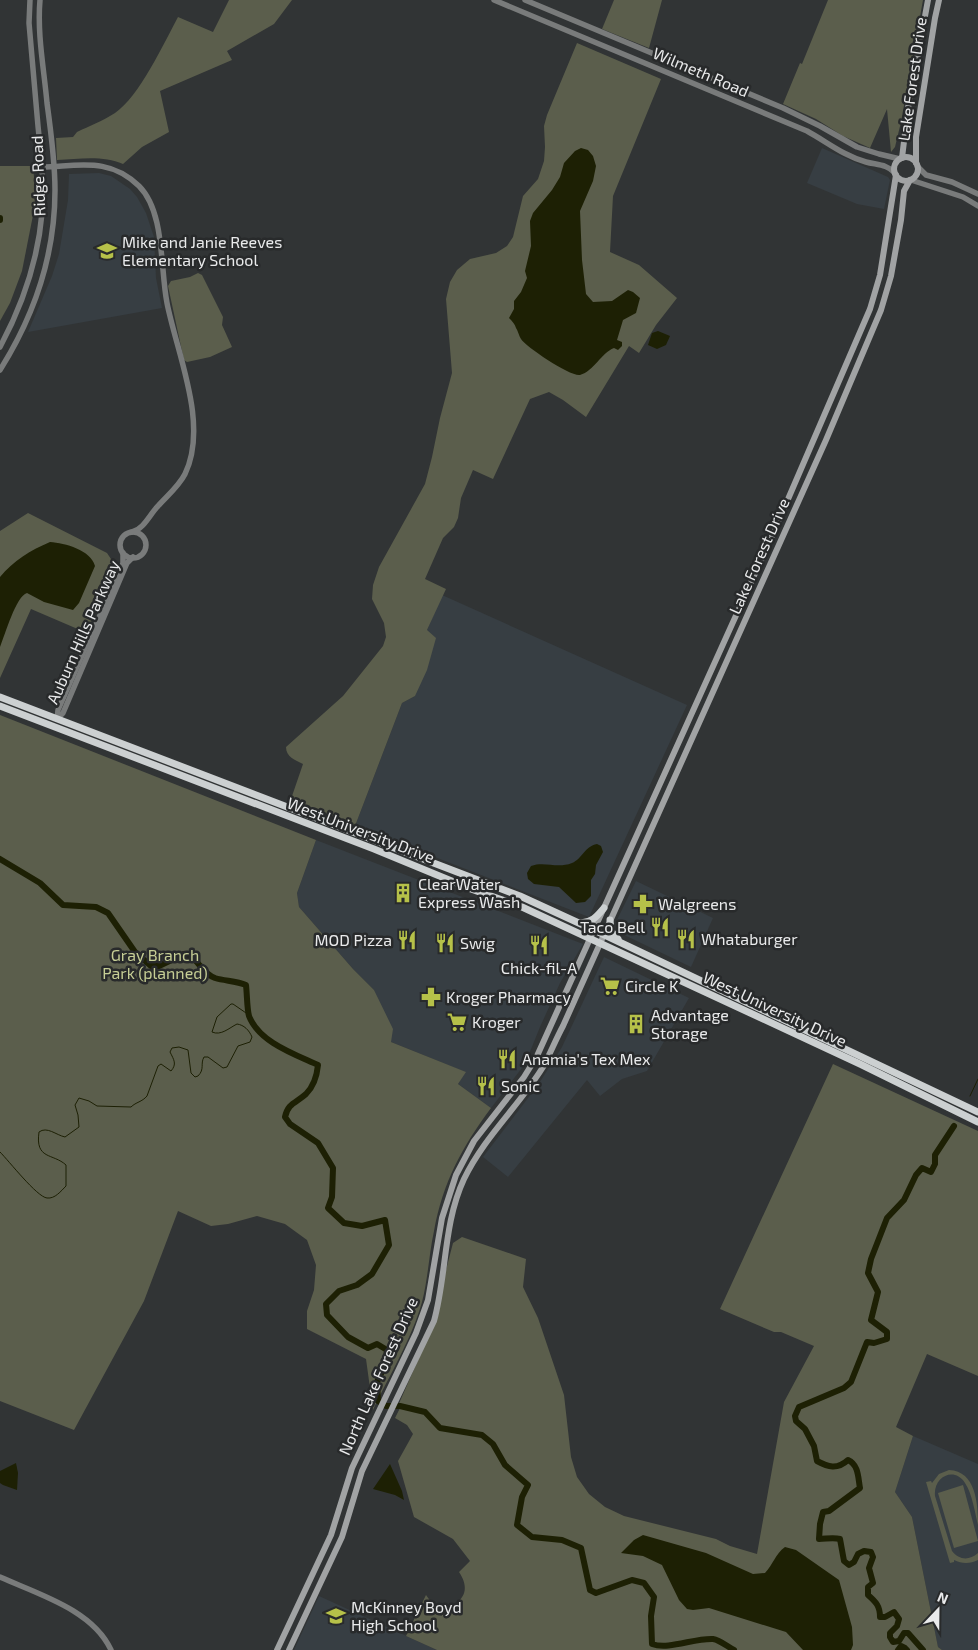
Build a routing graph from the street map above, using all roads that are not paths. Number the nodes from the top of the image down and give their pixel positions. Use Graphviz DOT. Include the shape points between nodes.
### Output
graph roads {
  1 [pos="30,0"];
  2 [pos="40,0"];
  3 [pos="494,0"];
  4 [pos="525,0"];
  5 [pos="928,0"];
  6 [pos="939,0"];
  7 [pos="29,19"];
  8 [pos="39,19"];
  9 [pos="901,158"];
  10 [pos="916,164"];
  11 [pos="42,167"];
  12 [pos="54,167"];
  13 [pos="896,174"];
  14 [pos="911,180"];
  15 [pos="978,194"];
  16 [pos="978,206"];
  17 [pos="1,345"];
  18 [pos="13,348"];
  19 [pos="0,370"];
  20 [pos="148,519"];
  21 [pos="132,532"];
  22 [pos="145,540"];
  23 [pos="123,553"];
  24 [pos="132,557"];
  25 [pos="0,697"];
  26 [pos="0,706"];
  27 [pos="57,719"];
  28 [pos="54,727"];
  29 [pos="309,824"];
  30 [pos="378,842"];
  31 [pos="604,908"];
  32 [pos="610,920"];
  33 [pos="581,924"];
  34 [pos="594,930"];
  35 [pos="604,934"];
  36 [pos="591,938"];
  37 [pos="600,942"];
  38 [pos="621,943"];
  39 [pos="680,971"];
  40 [pos="677,978"];
  41 [pos="553,1022"];
  42 [pos="563,1026"];
  43 [pos="512,1092"];
  44 [pos="519,1099"];
  45 [pos="978,1112"];
  46 [pos="978,1122"];
  47 [pos="331,1535"];
  48 [pos="342,1537"];
  49 [pos="0,1577"];
  50 [pos="111,1650"];
  51 [pos="277,1650"];
  52 [pos="289,1650"];
  1 -- 7 [label="street, Ridge Road"];
  2 -- 8 [label="street, Ridge Road"];
  3 -- 13 [label="street, Wilmeth Road" via="807,131 850,156 886,166"];
  4 -- 9 [label="street, Wilmeth Road" via="783,108 857,147"];
  5 -- 9 [label="main road, Lake Forest Drive"];
  6 -- 10 [label="main road, Lake Forest Drive" via="916,137"];
  7 -- 8 [label="street"];
  7 -- 11 [label="street, Ridge Road"];
  8 -- 12 [label="street, Ridge Road"];
  9 -- 10 [label="main road" via="910,158"];
  9 -- 13 [label="main road" via="895,165"];
  10 -- 14 [label="main road" via="917,173"];
  10 -- 15 [label="street" via="930,177 952,182"];
  11 -- 12 [label="street"];
  11 -- 17 [label="street, Ridge Road" via="42,215 36,253 28,283"];
  12 -- 18 [label="street, Ridge Road" via="55,211 48,260 36,297"];
  12 -- 20 [label="street" via="98,165 115,169 141,189 157,221 167,301 190,399 194,437 185,474"];
  13 -- 14 [label="main road" via="902,180"];
  13 -- 31 [label="main road, Lake Forest Drive" via="873,303"];
  14 -- 16 [label="street" via="963,197"];
  14 -- 32 [label="main road, Lake Forest Drive" via="904,191 891,276 881,310 826,440"];
  17 -- 18 [label="street"];
  18 -- 19 [label="street, Ridge Road"];
  20 -- 21 [label="street" via="139,530"];
  20 -- 22 [label="street"];
  21 -- 22 [label="street" via="139,533"];
  21 -- 23 [label="street" via="121,540"];
  22 -- 24 [label="street" via="144,552"];
  23 -- 24 [label="street"];
  23 -- 27 [label="street, Auburn Hills Parkway" via="123,563 58,710"];
  24 -- 27 [label="street, Auburn Hills Parkway" via="63,713"];
  25 -- 27 [label="highway, West University Drive"];
  26 -- 28 [label="highway, West University Drive"];
  27 -- 28 [label="highway"];
  27 -- 30 [label="highway, West University Drive"];
  28 -- 29 [label="highway, West University Drive"];
  29 -- 30 [label="highway" via="317,824 371,845"];
  29 -- 36 [label="highway, West University Drive" via="522,907"];
  30 -- 33 [label="highway, West University Drive" via="520,896"];
  31 -- 33 [label="highway" via="595,919"];
  31 -- 34 [label="main road, Lake Forest Drive"];
  32 -- 35 [label="main road, Lake Forest Drive"];
  32 -- 38 [label="highway" via="610,928"];
  33 -- 34 [label="highway, West University Drive"];
  34 -- 35 [label="highway, West University Drive"];
  34 -- 36 [label="main road, North Lake Forest Drive"];
  35 -- 37 [label="main road, North Lake Forest Drive"];
  35 -- 38 [label="highway, West University Drive"];
  36 -- 37 [label="highway, West University Drive"];
  36 -- 41 [label="main road, North Lake Forest Drive"];
  37 -- 40 [label="highway, West University Drive"];
  37 -- 42 [label="main road, North Lake Forest Drive"];
  38 -- 39 [label="highway, West University Drive"];
  39 -- 40 [label="highway"];
  39 -- 45 [label="highway, West University Drive"];
  40 -- 46 [label="highway, West University Drive"];
  41 -- 42 [label="main road"];
  41 -- 43 [label="main road, North Lake Forest Drive" via="537,1056"];
  42 -- 44 [label="main road, North Lake Forest Drive" via="543,1066"];
  43 -- 44 [label="main road"];
  43 -- 47 [label="main road, North Lake Forest Drive" via="474,1141 456,1175 442,1218 428,1300 416,1333 352,1468"];
  44 -- 48 [label="main road, North Lake Forest Drive" via="484,1146 464,1180 450,1222 440,1301 434,1320 362,1471"];
  47 -- 48 [label="main road"];
  47 -- 51 [label="main road, North Lake Forest Drive"];
  48 -- 52 [label="main road, North Lake Forest Drive"];
  49 -- 50 [label="street" via="76,1612 98,1629"];
}
